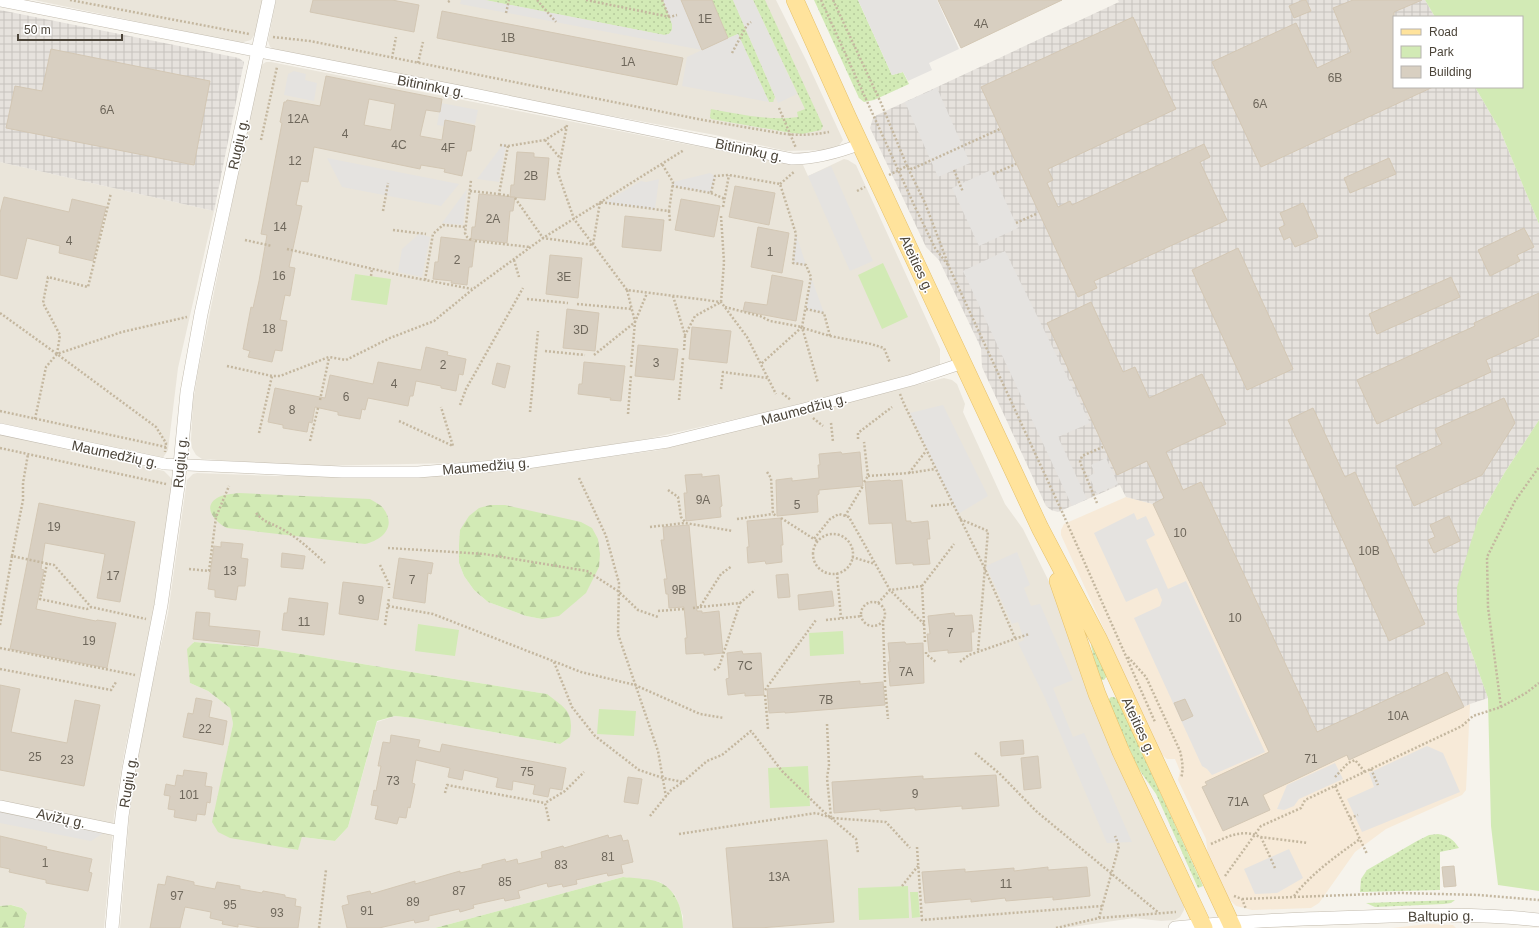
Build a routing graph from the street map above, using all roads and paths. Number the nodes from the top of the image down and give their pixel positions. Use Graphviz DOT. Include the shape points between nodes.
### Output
graph roads {
  1 [pos="70,0"];
  2 [pos="269,0"];
  3 [pos="509,0"];
  4 [pos="537,0"];
  5 [pos="586,0"];
  6 [pos="662,0"];
  7 [pos="795,0"];
  8 [pos="821,0"];
  9 [pos="833,0"];
  10 [pos="0,1"];
  11 [pos="506,13"];
  12 [pos="677,15"];
  13 [pos="670,17"];
  14 [pos="556,22"];
  15 [pos="751,22"];
  16 [pos="262,36"];
  17 [pos="396,37"];
  18 [pos="422,42"];
  19 [pos="258,52"];
  20 [pos="732,53"];
  21 [pos="279,56"];
  22 [pos="392,58"];
  23 [pos="418,63"];
  24 [pos="779,108"];
  25 [pos="1000,129"];
  26 [pos="829,132"];
  27 [pos="791,135"];
  28 [pos="261,140"];
  29 [pos="545,140"];
  30 [pos="861,144"];
  31 [pos="500,145"];
  32 [pos="508,146"];
  33 [pos="674,156"];
  34 [pos="560,158"];
  35 [pos="800,159"];
  36 [pos="662,164"];
  37 [pos="1016,164"];
  38 [pos="907,166"];
  39 [pos="954,170"];
  40 [pos="794,172"];
  41 [pos="993,174"];
  42 [pos="729,175"];
  43 [pos="471,180"];
  44 [pos="388,183"];
  45 [pos="780,184"];
  46 [pos="672,186"];
  47 [pos="470,191"];
  48 [pos="964,192"];
  49 [pos="110,193"];
  50 [pos="711,193"];
  51 [pos="499,194"];
  52 [pos="510,196"];
  53 [pos="515,198"];
  54 [pos="725,200"];
  55 [pos="600,202"];
  56 [pos="723,207"];
  57 [pos="383,211"];
  58 [pos="669,211"];
  59 [pos="1036,214"];
  60 [pos="721,216"];
  61 [pos="574,219"];
  62 [pos="670,221"];
  63 [pos="1016,223"];
  64 [pos="466,227"];
  65 [pos="393,230"];
  66 [pos="426,234"];
  67 [pos="543,238"];
  68 [pos="245,240"];
  69 [pos="471,240"];
  70 [pos="475,241"];
  71 [pos="593,245"];
  72 [pos="272,246"];
  73 [pos="530,247"];
  74 [pos="287,249"];
  75 [pos="514,260"];
  76 [pos="372,268"];
  77 [pos="950,269"];
  78 [pos="370,276"];
  79 [pos="519,276"];
  80 [pos="425,280"];
  81 [pos="523,288"];
  82 [pos="473,290"];
  83 [pos="627,290"];
  84 [pos="647,293"];
  85 [pos="673,296"];
  86 [pos="527,299"];
  87 [pos="721,302"];
  88 [pos="568,303"];
  89 [pos="577,304"];
  90 [pos="725,307"];
  91 [pos="632,309"];
  92 [pos="806,309"];
  93 [pos="0,313"];
  94 [pos="201,314"];
  95 [pos="635,322"];
  96 [pos="802,328"];
  97 [pos="538,331"];
  98 [pos="685,336"];
  99 [pos="830,336"];
  100 [pos="684,350"];
  101 [pos="545,351"];
  102 [pos="57,354"];
  103 [pos="585,355"];
  104 [pos="594,355"];
  105 [pos="329,357"];
  106 [pos="683,358"];
  107 [pos="890,363"];
  108 [pos="963,363"];
  109 [pos="761,364"];
  110 [pos="227,366"];
  111 [pos="632,367"];
  112 [pos="631,375"];
  113 [pos="272,376"];
  114 [pos="768,378"];
  115 [pos="818,383"];
  116 [pos="896,384"];
  117 [pos="721,390"];
  118 [pos="776,394"];
  119 [pos="320,400"];
  120 [pos="679,400"];
  121 [pos="460,405"];
  122 [pos="441,407"];
  123 [pos="318,408"];
  124 [pos="892,408"];
  125 [pos="0,411"];
  126 [pos="530,412"];
  127 [pos="628,414"];
  128 [pos="35,419"];
  129 [pos="399,421"];
  130 [pos="831,424"];
  131 [pos="0,429"];
  132 [pos="259,433"];
  133 [pos="858,439"];
  134 [pos="310,441"];
  135 [pos="833,442"];
  136 [pos="864,442"];
  137 [pos="1103,447"];
  138 [pos="0,448"];
  139 [pos="926,450"];
  140 [pos="28,454"];
  141 [pos="180,465"];
  142 [pos="1539,467"];
  143 [pos="935,468"];
  144 [pos="767,472"];
  145 [pos="909,473"];
  146 [pos="868,476"];
  147 [pos="579,478"];
  148 [pos="864,482"];
  149 [pos="168,484"];
  150 [pos="229,486"];
  151 [pos="863,486"];
  152 [pos="668,490"];
  153 [pos="1097,503"];
  154 [pos="952,504"];
  155 [pos="931,506"];
  156 [pos="256,513"];
  157 [pos="773,514"];
  158 [pos="777,516"];
  159 [pos="845,516"];
  160 [pos="781,518"];
  161 [pos="737,519"];
  162 [pos="960,519"];
  163 [pos="686,523"];
  164 [pos="650,527"];
  165 [pos="1040,528"];
  166 [pos="733,530"];
  167 [pos="814,539"];
  168 [pos="817,541"];
  169 [pos="954,544"];
  170 [pos="388,548"];
  171 [pos="12,556"];
  172 [pos="852,557"];
  173 [pos="46,563"];
  174 [pos="325,563"];
  175 [pos="876,564"];
  176 [pos="380,566"];
  177 [pos="732,566"];
  178 [pos="209,568"];
  179 [pos="214,568"];
  180 [pos="189,569"];
  181 [pos="985,569"];
  182 [pos="837,573"];
  183 [pos="922,586"];
  184 [pos="389,588"];
  185 [pos="755,590"];
  186 [pos="890,590"];
  187 [pos="618,591"];
  188 [pos="388,598"];
  189 [pos="740,603"];
  190 [pos="878,603"];
  191 [pos="388,606"];
  192 [pos="91,607"];
  193 [pos="700,607"];
  194 [pos="694,608"];
  195 [pos="684,609"];
  196 [pos="658,611"];
  197 [pos="862,616"];
  198 [pos="658,617"];
  199 [pos="841,618"];
  200 [pos="149,620"];
  201 [pos="816,620"];
  202 [pos="826,620"];
  203 [pos="883,620"];
  204 [pos="924,624"];
  205 [pos="0,625"];
  206 [pos="385,625"];
  207 [pos="1030,634"];
  208 [pos="1015,638"];
  209 [pos="925,642"];
  210 [pos="0,648"];
  211 [pos="978,651"];
  212 [pos="926,652"];
  213 [pos="1126,654"];
  214 [pos="553,662"];
  215 [pos="936,662"];
  216 [pos="960,662"];
  217 [pos="0,669"];
  218 [pos="714,670"];
  219 [pos="136,675"];
  220 [pos="116,682"];
  221 [pos="1539,683"];
  222 [pos="635,685"];
  223 [pos="1122,688"];
  224 [pos="765,690"];
  225 [pos="1097,694"];
  226 [pos="765,695"];
  227 [pos="1501,707"];
  228 [pos="724,718"];
  229 [pos="888,719"];
  230 [pos="827,724"];
  231 [pos="1157,725"];
  232 [pos="768,729"];
  233 [pos="975,753"];
  234 [pos="1371,769"];
  235 [pos="584,772"];
  236 [pos="1178,772"];
  237 [pos="1365,772"];
  238 [pos="1335,777"];
  239 [pos="663,778"];
  240 [pos="683,782"];
  241 [pos="1378,785"];
  242 [pos="1335,786"];
  243 [pos="445,793"];
  244 [pos="666,797"];
  245 [pos="545,803"];
  246 [pos="0,806"];
  247 [pos="1358,815"];
  248 [pos="650,816"];
  249 [pos="832,818"];
  250 [pos="1350,818"];
  251 [pos="549,821"];
  252 [pos="121,831"];
  253 [pos="679,834"];
  254 [pos="1255,834"];
  255 [pos="1114,836"];
  256 [pos="1260,837"];
  257 [pos="1360,839"];
  258 [pos="1308,843"];
  259 [pos="1211,844"];
  260 [pos="917,847"];
  261 [pos="910,848"];
  262 [pos="858,853"];
  263 [pos="1367,854"];
  264 [pos="918,866"];
  265 [pos="1275,868"];
  266 [pos="326,870"];
  267 [pos="1111,873"];
  268 [pos="1225,876"];
  269 [pos="902,886"];
  270 [pos="1293,897"];
  271 [pos="1242,900"];
  272 [pos="1539,900"];
  273 [pos="1102,906"];
  274 [pos="1176,912"];
  275 [pos="1159,913"];
  276 [pos="1099,918"];
  277 [pos="1539,920"];
  278 [pos="1232,925"];
  279 [pos="1203,926"];
  280 [pos="112,928"];
  281 [pos="319,928"];
  282 [pos="1056,928"];
  283 [pos="1175,928"];
  1 -- 16 [label="path"];
  2 -- 16 [label="street, Rugių g."];
  3 -- 11 [label="path"];
  4 -- 14 [label="path"];
  5 -- 13 [label="path"];
  6 -- 13 [label="path"];
  7 -- 30 [label="main road, Ateities g."];
  8 -- 77 [label="path" via="915,207 935,248"];
  9 -- 38 [label="path"];
  10 -- 19 [label="street, Bitininkų g."];
  12 -- 13 [label="path"];
  15 -- 20 [label="path"];
  16 -- 19 [label="street, Rugių g."];
  16 -- 22 [label="path" via="310,41"];
  17 -- 22 [label="path"];
  18 -- 23 [label="path"];
  19 -- 21 [label="street, Bitininkų g."];
  19 -- 94 [label="street, Rugių g."];
  21 -- 28 [label="path"];
  21 -- 35 [label="street, Bitininkų g."];
  22 -- 23 [label="path"];
  23 -- 27 [label="path"];
  24 -- 27 [label="path"];
  25 -- 38 [label="path" via="912,169"];
  26 -- 27 [label="path"];
  27 -- 35 [label="path"];
  29 -- 32 [label="path"];
  29 -- 34 [label="path"];
  29 -- 34 [label="path" via="566,127"];
  30 -- 35 [label="street, Bitininkų g." via="838,153"];
  30 -- 108 [label="main road, Ateities g."];
  31 -- 32 [label="path"];
  32 -- 51 [label="path"];
  33 -- 36 [label="path"];
  34 -- 61 [label="path" via="558,173"];
  36 -- 46 [label="path" via="673,182"];
  36 -- 55 [label="path"];
  37 -- 41 [label="path"];
  38 -- 77 [label="path"];
  39 -- 48 [label="path"];
  40 -- 45 [label="path"];
  42 -- 45 [label="path"];
  42 -- 50 [label="path" via="715,176"];
  42 -- 54 [label="path"];
  43 -- 47 [label="path"];
  44 -- 57 [label="path"];
  45 -- 92 [label="path" via="796,234 793,263 806,265 811,278"];
  46 -- 50 [label="path"];
  46 -- 58 [label="path"];
  47 -- 51 [label="path"];
  47 -- 64 [label="path"];
  49 -- 102 [label="path" via="88,287 48,277 43,303 60,336"];
  50 -- 54 [label="path"];
  51 -- 52 [label="path"];
  53 -- 67 [label="path"];
  54 -- 56 [label="path"];
  55 -- 58 [label="path"];
  55 -- 61 [label="path"];
  55 -- 71 [label="path"];
  58 -- 62 [label="path"];
  59 -- 63 [label="path"];
  60 -- 87 [label="path" via="724,262"];
  61 -- 67 [label="path"];
  61 -- 71 [label="path"];
  64 -- 69 [label="path" via="467,237"];
  64 -- 80 [label="path" via="443,225 434,234"];
  65 -- 66 [label="path"];
  67 -- 71 [label="path"];
  67 -- 73 [label="path"];
  68 -- 72 [label="path"];
  70 -- 73 [label="path"];
  71 -- 83 [label="path"];
  73 -- 75 [label="path"];
  74 -- 76 [label="path"];
  75 -- 79 [label="path"];
  75 -- 82 [label="path"];
  76 -- 78 [label="path"];
  76 -- 80 [label="path"];
  77 -- 213 [label="path"];
  80 -- 82 [label="path"];
  81 -- 121 [label="path" via="466,389"];
  82 -- 105 [label="path" via="434,321 390,338 346,360"];
  83 -- 84 [label="path"];
  83 -- 91 [label="path"];
  84 -- 85 [label="path"];
  84 -- 95 [label="path"];
  85 -- 87 [label="path"];
  85 -- 98 [label="path"];
  86 -- 88 [label="path"];
  87 -- 90 [label="path"];
  87 -- 98 [label="path" via="695,316"];
  89 -- 91 [label="path"];
  90 -- 96 [label="path"];
  90 -- 109 [label="path" via="747,337"];
  91 -- 95 [label="path"];
  92 -- 96 [label="path"];
  92 -- 99 [label="path" via="824,313"];
  93 -- 102 [label="path"];
  94 -- 102 [label="path" via="122,332"];
  94 -- 141 [label="street, Rugių g." via="187,392"];
  95 -- 104 [label="path"];
  95 -- 111 [label="path"];
  96 -- 99 [label="path"];
  96 -- 109 [label="path"];
  96 -- 115 [label="path"];
  97 -- 126 [label="path"];
  98 -- 100 [label="path"];
  99 -- 107 [label="path" via="884,348"];
  101 -- 103 [label="path"];
  102 -- 128 [label="path" via="46,367"];
  102 -- 128 [label="path" via="156,427 166,447"];
  105 -- 113 [label="path" via="280,376"];
  105 -- 119 [label="path"];
  106 -- 120 [label="path"];
  108 -- 116 [label="street, Maumedžių g."];
  108 -- 165 [label="main road, Ateities g."];
  109 -- 114 [label="path"];
  110 -- 113 [label="path"];
  112 -- 127 [label="path"];
  113 -- 132 [label="path"];
  114 -- 117 [label="path" via="723,372"];
  114 -- 118 [label="path"];
  116 -- 139 [label="path"];
  116 -- 141 [label="street, Maumedžių g." via="748,424 668,442 520,464 418,472 349,472"];
  122 -- 129 [label="path" via="453,446"];
  123 -- 134 [label="path"];
  124 -- 133 [label="path" via="858,432"];
  125 -- 128 [label="path"];
  130 -- 135 [label="path"];
  131 -- 141 [label="street, Maumedžių g." via="151,462"];
  136 -- 146 [label="path"];
  137 -- 153 [label="path" via="1082,456 1080,462"];
  138 -- 140 [label="path"];
  139 -- 143 [label="path"];
  139 -- 145 [label="path"];
  140 -- 149 [label="path"];
  140 -- 171 [label="path" via="22,483 24,500"];
  141 -- 252 [label="street, Rugių g." via="162,605 129,768"];
  142 -- 227 [label="path" via="1515,500 1487,557 1488,607"];
  143 -- 145 [label="path"];
  143 -- 154 [label="path"];
  144 -- 157 [label="path" via="772,478"];
  145 -- 146 [label="path"];
  146 -- 148 [label="path"];
  147 -- 187 [label="path" via="606,536 619,583"];
  150 -- 178 [label="path" via="216,517"];
  151 -- 159 [label="path"];
  152 -- 163 [label="path" via="678,497 681,517"];
  154 -- 155 [label="path"];
  154 -- 162 [label="path"];
  156 -- 174 [label="path" via="262,521 305,544"];
  157 -- 158 [label="path"];
  157 -- 161 [label="path"];
  159 -- 167 [label="path" via="839,514 830,519"];
  159 -- 175 [label="path" via="849,516"];
  160 -- 167 [label="path"];
  162 -- 181 [label="path"];
  162 -- 181 [label="path" via="988,531"];
  163 -- 164 [label="path"];
  163 -- 166 [label="path"];
  165 -- 223 [label="main road, Ateities g."];
  165 -- 225 [label="main road, Ateities g."];
  167 -- 168 [label="path"];
  168 -- 172 [label="path" via="829,534 842,536 850,545"];
  168 -- 182 [label="path" via="813,554 817,567 829,574"];
  169 -- 183 [label="path"];
  170 -- 187 [label="path" via="484,554 587,571"];
  171 -- 173 [label="path"];
  171 -- 205 [label="path"];
  172 -- 175 [label="path"];
  172 -- 182 [label="path" via="847,568"];
  173 -- 192 [label="path" via="54,565"];
  173 -- 192 [label="path" via="40,599 87,609"];
  175 -- 186 [label="path"];
  176 -- 184 [label="path"];
  177 -- 193 [label="path" via="721,574"];
  178 -- 179 [label="path"];
  178 -- 180 [label="path" via="208,572"];
  181 -- 208 [label="path"];
  181 -- 211 [label="path"];
  182 -- 199 [label="path"];
  183 -- 186 [label="path"];
  183 -- 204 [label="path"];
  185 -- 189 [label="path"];
  186 -- 190 [label="path"];
  186 -- 204 [label="path"];
  187 -- 198 [label="path" via="638,610"];
  187 -- 222 [label="path" via="618,634"];
  188 -- 191 [label="path"];
  189 -- 193 [label="path"];
  189 -- 218 [label="path" via="719,667"];
  190 -- 197 [label="path" via="867,603 862,609"];
  190 -- 203 [label="path" via="885,612"];
  191 -- 206 [label="path"];
  191 -- 214 [label="path" via="433,614"];
  192 -- 200 [label="path"];
  193 -- 194 [label="path"];
  195 -- 196 [label="path"];
  197 -- 199 [label="path"];
  197 -- 203 [label="path" via="869,625 877,625"];
  199 -- 202 [label="path"];
  201 -- 224 [label="path"];
  203 -- 229 [label="path"];
  204 -- 209 [label="path"];
  207 -- 208 [label="path"];
  208 -- 211 [label="path"];
  210 -- 219 [label="path"];
  211 -- 216 [label="path"];
  212 -- 215 [label="path"];
  213 -- 231 [label="path"];
  213 -- 236 [label="path" via="1146,677 1180,751 1183,763 1181,778"];
  214 -- 222 [label="path" via="581,672"];
  214 -- 239 [label="path" via="572,707 595,736 638,770"];
  217 -- 220 [label="path" via="111,690"];
  221 -- 227 [label="path"];
  222 -- 228 [label="path" via="700,714"];
  222 -- 239 [label="path" via="658,751"];
  223 -- 225 [label="main road" via="1113,688"];
  223 -- 278 [label="main road, Ateities g."];
  225 -- 279 [label="main road, Ateities g." via="1121,752"];
  226 -- 232 [label="path"];
  227 -- 234 [label="path" via="1473,716 1462,726"];
  230 -- 249 [label="path" via="827,778"];
  233 -- 267 [label="path" via="1000,774 1036,811"];
  234 -- 237 [label="path"];
  234 -- 241 [label="path"];
  235 -- 245 [label="path" via="565,791"];
  237 -- 238 [label="path" via="1355,760 1348,763"];
  237 -- 242 [label="path"];
  239 -- 240 [label="path"];
  239 -- 244 [label="path"];
  240 -- 244 [label="path"];
  240 -- 249 [label="path" via="707,761 722,755 751,731 782,771"];
  242 -- 250 [label="path"];
  242 -- 254 [label="path" via="1305,800 1301,808 1261,826"];
  243 -- 245 [label="path" via="447,785"];
  244 -- 248 [label="path"];
  245 -- 251 [label="path"];
  246 -- 252 [label="street, Avižų g."];
  247 -- 250 [label="path"];
  249 -- 253 [label="path" via="816,813"];
  249 -- 261 [label="path" via="886,822"];
  249 -- 262 [label="path" via="856,839"];
  250 -- 257 [label="path"];
  252 -- 280 [label="street, Rugių g."];
  254 -- 256 [label="path"];
  254 -- 259 [label="path" via="1240,832"];
  254 -- 268 [label="path"];
  255 -- 267 [label="path" via="1119,846"];
  256 -- 258 [label="path"];
  256 -- 265 [label="path"];
  257 -- 263 [label="path"];
  257 -- 270 [label="path" via="1336,856"];
  260 -- 264 [label="path"];
  264 -- 269 [label="path"];
  264 -- 273 [label="path" via="922,920"];
  266 -- 281 [label="path"];
  267 -- 273 [label="path"];
  267 -- 275 [label="path"];
  270 -- 271 [label="path"];
  270 -- 272 [label="path" via="1400,893"];
  273 -- 276 [label="path"];
  274 -- 275 [label="path"];
  275 -- 276 [label="path"];
  276 -- 282 [label="path"];
  277 -- 278 [label="street, Baltupio g." via="1447,915"];
  278 -- 279 [label="street, Baltupio g."];
  279 -- 283 [label="street, Baltupio g."];
}
